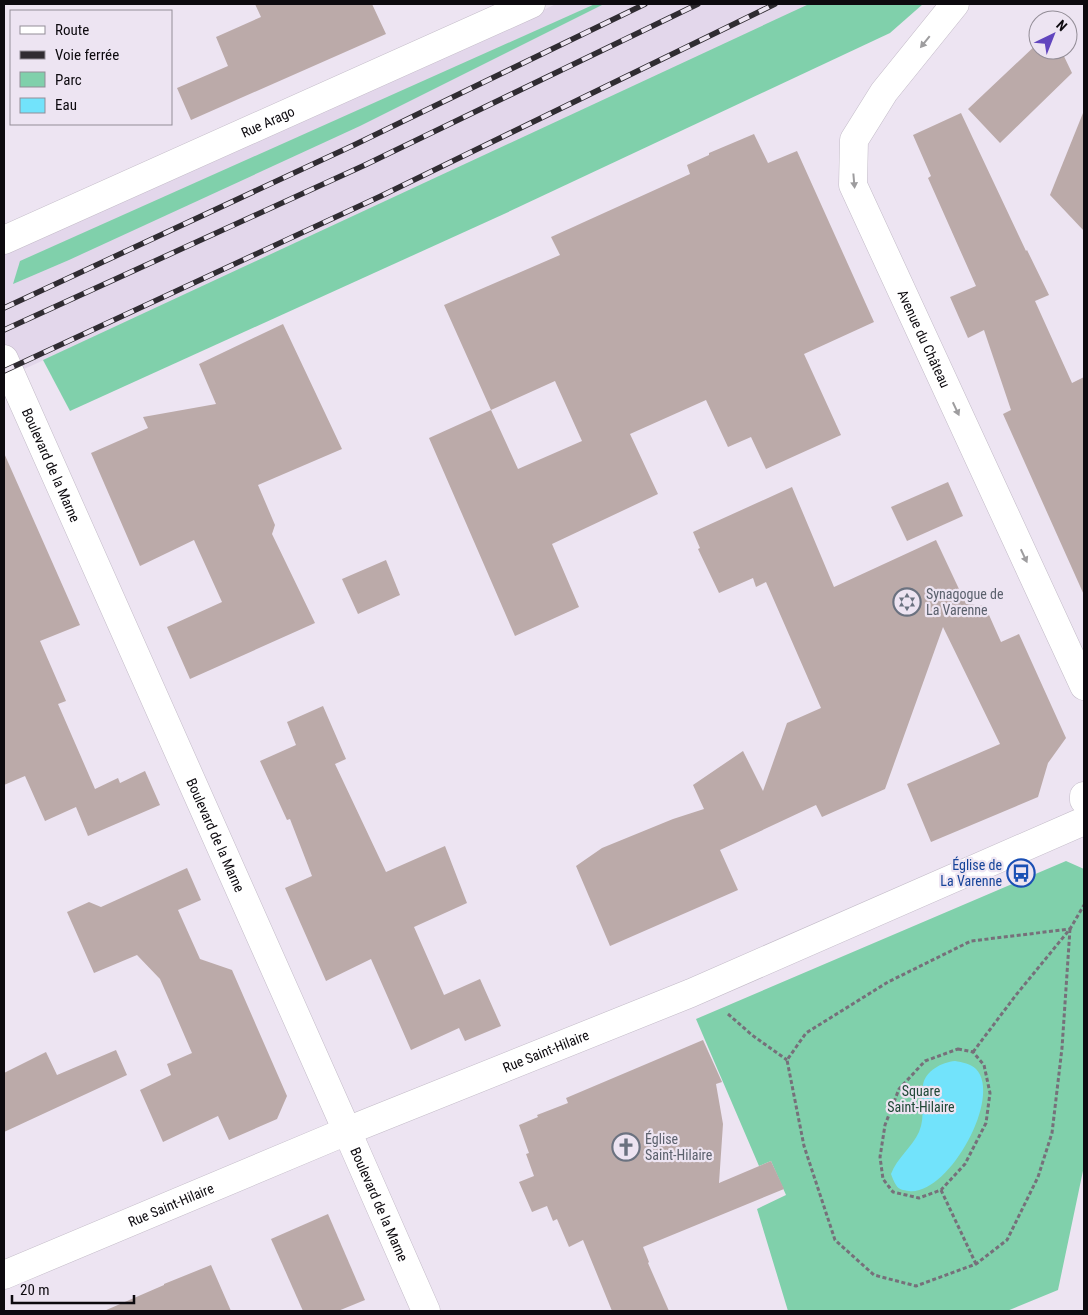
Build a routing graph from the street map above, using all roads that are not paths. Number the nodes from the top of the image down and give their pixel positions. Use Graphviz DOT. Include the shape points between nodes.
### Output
graph roads {
  1 [pos="531,4"];
  2 [pos="955,4"];
  3 [pos="4,240"];
  4 [pos="4,360"];
  5 [pos="1084,686"];
  6 [pos="1084,796"];
  7 [pos="1084,800"];
  8 [pos="1084,821"];
  9 [pos="347,1131"];
  10 [pos="4,1275"];
  11 [pos="426,1311"];
  1 -- 3 [label="street, Rue Arago"];
  2 -- 5 [label="street, Avenue du Château, one-way" via="884,92 854,140 853,186"];
  4 -- 9 [label="street, Boulevard de la Marne"];
  6 -- 7 [label="street"];
  8 -- 9 [label="street, Rue Saint-Hilaire" via="701,988"];
  9 -- 10 [label="street, Rue Saint-Hilaire"];
  9 -- 11 [label="street, Boulevard de la Marne"];
}
